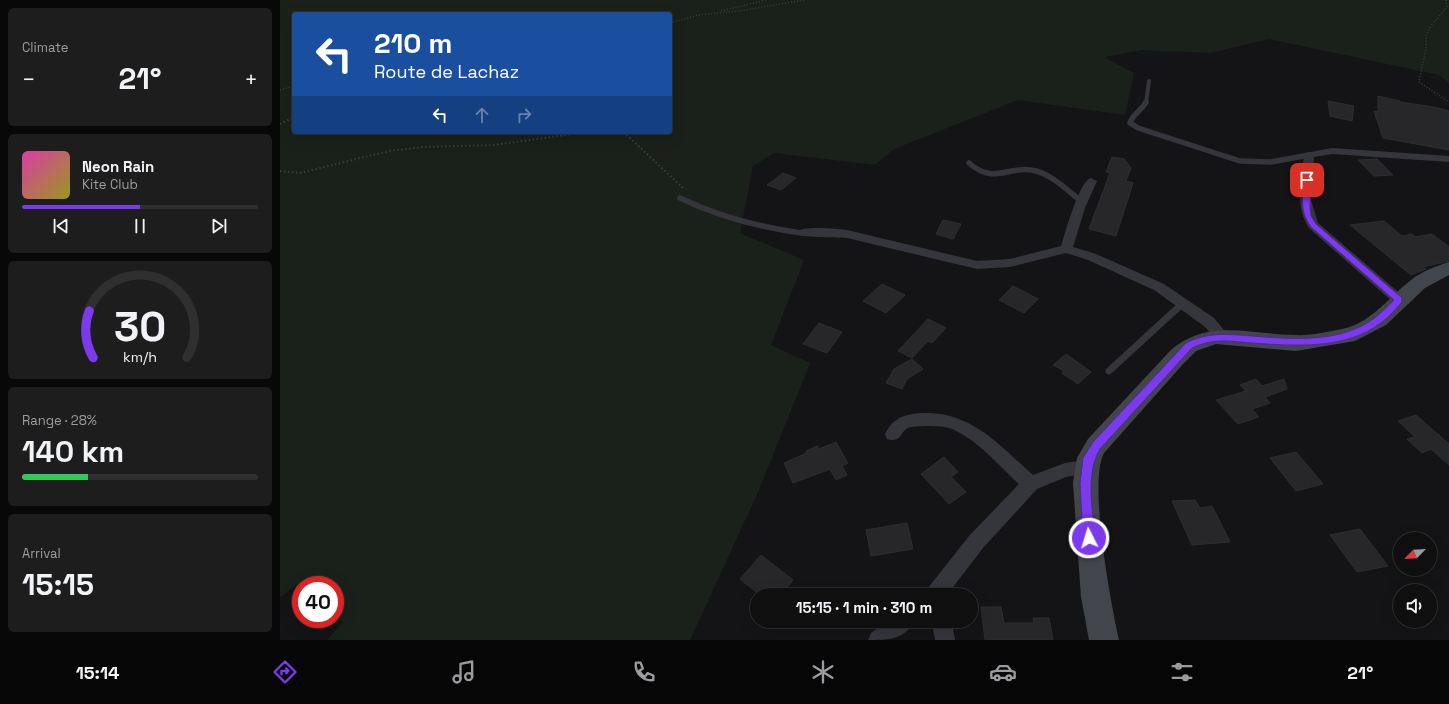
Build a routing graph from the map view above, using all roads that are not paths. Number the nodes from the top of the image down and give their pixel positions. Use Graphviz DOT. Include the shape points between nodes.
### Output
graph roads {
  1 [pos="1149,81"];
  2 [pos="1309,155"];
  3 [pos="1449,159"];
  4 [pos="969,163"];
  5 [pos="1091,181"];
  6 [pos="680,198"];
  7 [pos="1082,202"];
  8 [pos="801,233"];
  9 [pos="1066,249"];
  10 [pos="1449,268"];
  11 [pos="1399,300"];
  12 [pos="1183,303"];
  13 [pos="1222,336"];
  14 [pos="1109,371"];
  15 [pos="893,434"];
  16 [pos="1087,471"];
  17 [pos="1031,484"];
  18 [pos="940,588"];
  19 [pos="894,628"];
  20 [pos="943,628"];
  21 [pos="878,640"];
  22 [pos="945,640"];
  23 [pos="1104,640"];
  1 -- 2 [label="lane" via="1147,104 1131,118 1130,124 1138,128 1240,161 1271,162"];
  2 -- 3 [label="street" via="1332,151"];
  2 -- 11 [label="street" via="1307,216 1313,225"];
  4 -- 7 [label="lane" via="983,174 1035,171 1052,179"];
  5 -- 7 [label="street"];
  6 -- 8 [label="lane" via="698,207 764,228"];
  7 -- 9 [label="street"];
  8 -- 9 [label="street" via="847,234 977,265 1010,263"];
  9 -- 12 [label="street" via="1092,257 1160,287"];
  10 -- 11 [label="street" via="1431,276"];
  11 -- 13 [label="street" via="1379,320 1348,336 1331,340 1277,343"];
  12 -- 13 [label="street" via="1209,322"];
  12 -- 14 [label="lane"];
  13 -- 16 [label="street" via="1199,340 1177,357 1096,446 1089,458"];
  15 -- 17 [label="street" via="897,425 909,420 956,423 973,434"];
  16 -- 17 [label="street" via="1078,468 1065,470"];
  16 -- 23 [label="street" via="1086,509 1095,597"];
  17 -- 18 [label="street" via="976,542"];
  19 -- 21 [label="street"];
  20 -- 22 [label="street"];
}
